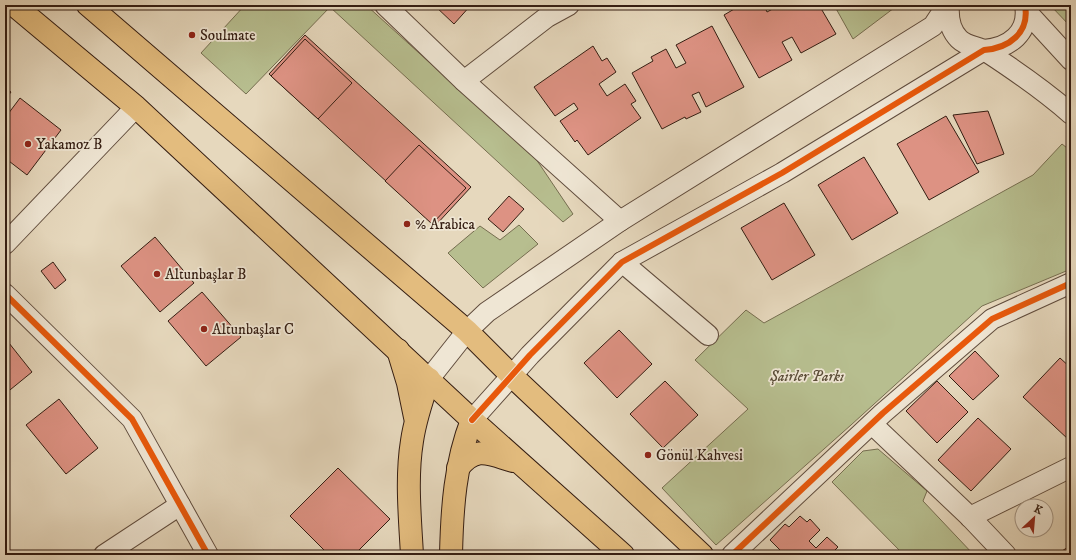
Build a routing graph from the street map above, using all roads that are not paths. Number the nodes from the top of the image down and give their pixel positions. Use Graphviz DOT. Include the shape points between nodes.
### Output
graph roads {
  1 [pos="14,5"];
  2 [pos="88,5"];
  3 [pos="385,5"];
  4 [pos="569,5"];
  5 [pos="948,5"];
  6 [pos="1026,8"];
  7 [pos="541,11"];
  8 [pos="984,50"];
  9 [pos="1071,60"];
  10 [pos="464,81"];
  11 [pos="136,107"];
  12 [pos="1071,114"];
  13 [pos="620,221"];
  14 [pos="5,244"];
  15 [pos="622,262"];
  16 [pos="1071,283"];
  17 [pos="5,294"];
  18 [pos="468,331"];
  19 [pos="708,335"];
  20 [pos="397,349"];
  21 [pos="512,376"];
  22 [pos="429,379"];
  23 [pos="472,420"];
  24 [pos="416,423"];
  25 [pos="872,424"];
  26 [pos="519,463"];
  27 [pos="1071,467"];
  28 [pos="458,468"];
  29 [pos="180,505"];
  30 [pos="970,517"];
  31 [pos="104,555"];
  32 [pos="208,555"];
  33 [pos="412,555"];
  34 [pos="451,555"];
  35 [pos="623,555"];
  36 [pos="702,555"];
  37 [pos="732,555"];
  38 [pos="1006,555"];
  1 -- 11 [label="main road"];
  2 -- 18 [label="main road"];
  3 -- 10 [label="street"];
  4 -- 7 [label="street"];
  5 -- 8 [label="street" via="952,28 960,39 971,47"];
  5 -- 13 [label="street" via="933,26"];
  6 -- 8 [label="street" via="1019,34 1010,43 997,49"];
  6 -- 9 [label="street"];
  7 -- 10 [label="street"];
  8 -- 12 [label="street" via="1027,78"];
  8 -- 15 [label="street" via="782,173"];
  10 -- 13 [label="street"];
  11 -- 14 [label="street"];
  11 -- 20 [label="main road"];
  13 -- 18 [label="street" via="487,312"];
  15 -- 19 [label="street"];
  15 -- 21 [label="street"];
  16 -- 25 [label="street" via="992,319"];
  17 -- 29 [label="street" via="132,419"];
  18 -- 21 [label="main road"];
  18 -- 22 [label="street"];
  20 -- 22 [label="main road"];
  20 -- 24 [label="main road" via="408,383"];
  21 -- 23 [label="street"];
  21 -- 36 [label="main road"];
  22 -- 23 [label="main road"];
  22 -- 24 [label="main road"];
  23 -- 26 [label="main road"];
  23 -- 28 [label="main road" via="463,441"];
  24 -- 33 [label="main road" via="412,441 409,501"];
  25 -- 30 [label="street"];
  25 -- 37 [label="street"];
  26 -- 28 [label="main road" via="485,453 466,458"];
  26 -- 35 [label="main road"];
  27 -- 30 [label="street"];
  28 -- 34 [label="main road" via="451,523"];
  29 -- 31 [label="street"];
  29 -- 32 [label="street"];
  30 -- 38 [label="street"];
}
